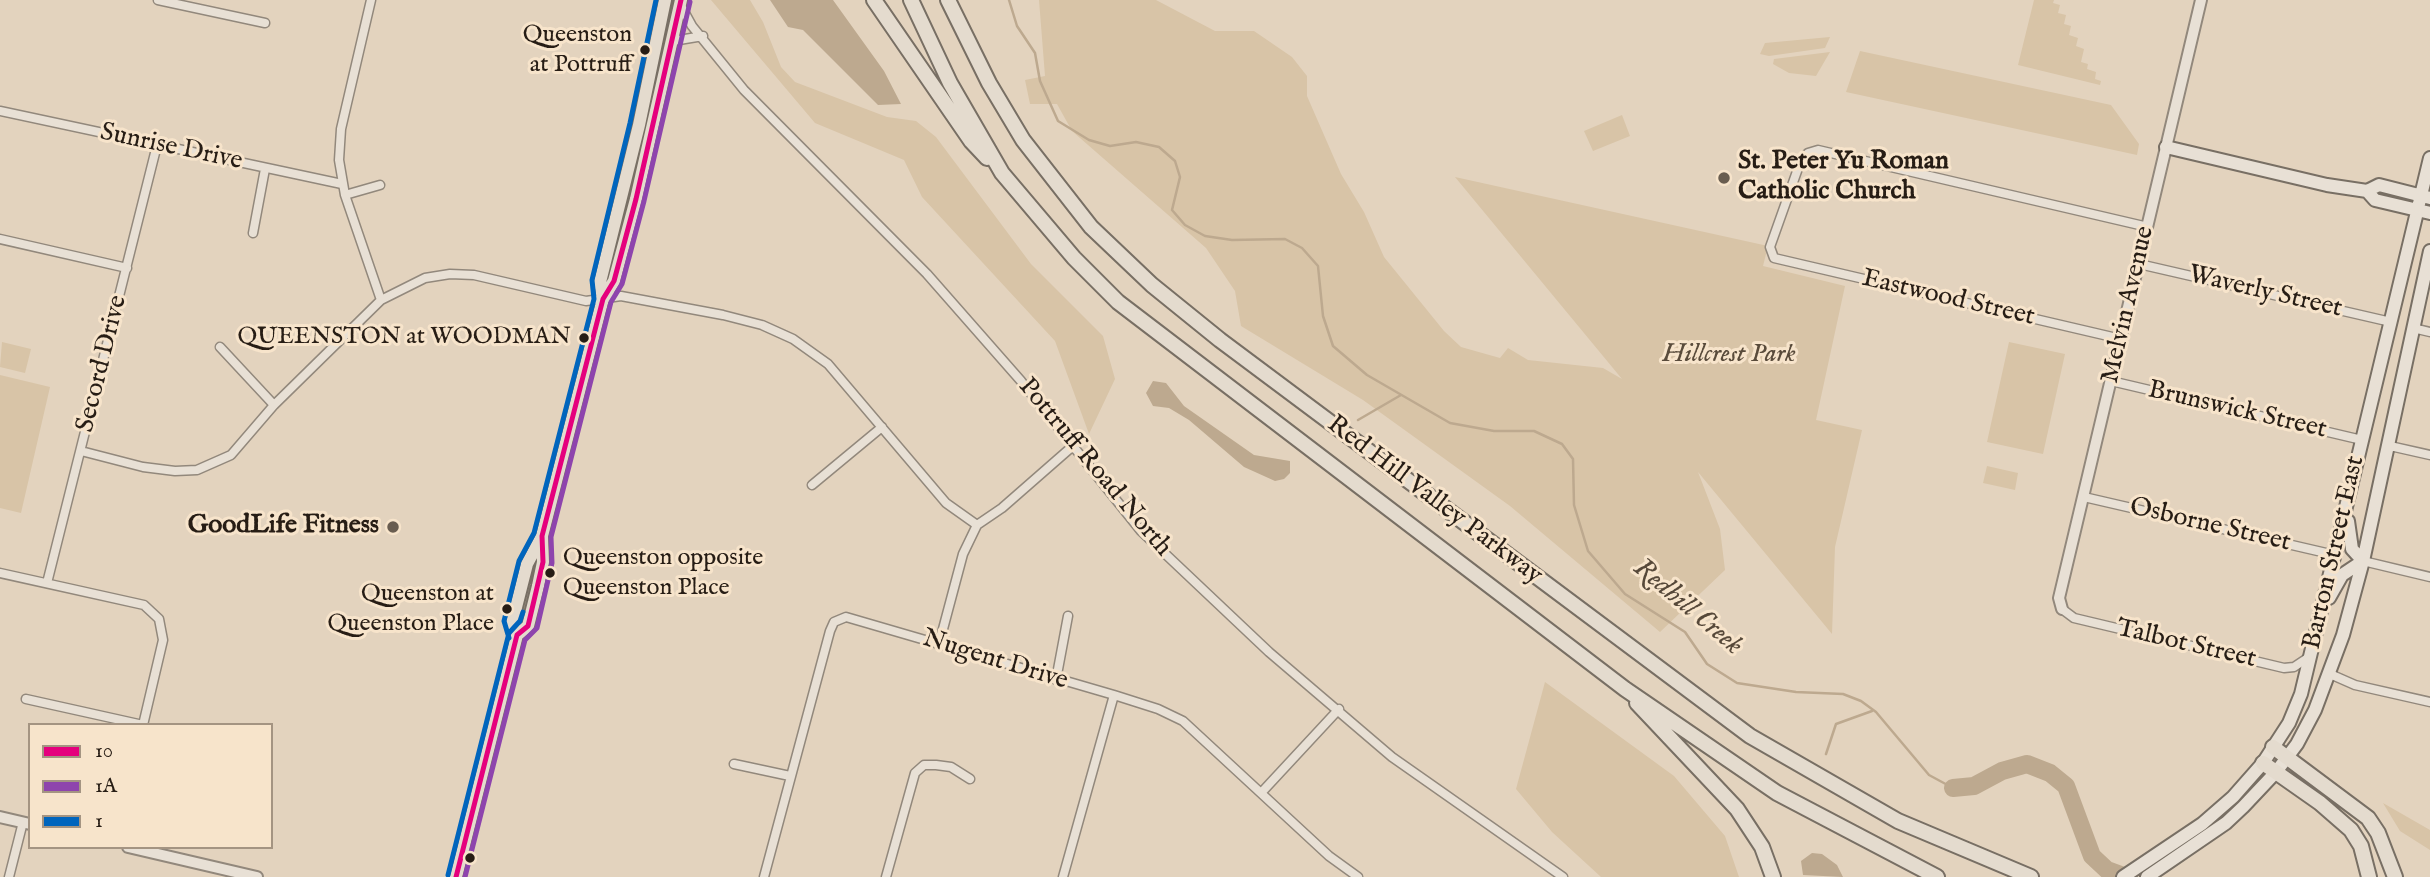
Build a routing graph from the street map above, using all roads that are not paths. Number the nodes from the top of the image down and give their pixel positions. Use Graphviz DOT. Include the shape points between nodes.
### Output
graph roads {
  1 [pos="158,0"];
  2 [pos="371,0"];
  3 [pos="665,0"];
  4 [pos="874,0"];
  5 [pos="911,0"];
  6 [pos="948,0"];
  7 [pos="2201,0"];
  8 [pos="680,2"];
  9 [pos="192,4"];
  10 [pos="265,23"];
  11 [pos="703,36"];
  12 [pos="673,41"];
  13 [pos="0,111"];
  14 [pos="157,145"];
  15 [pos="2166,147"];
  16 [pos="2430,158"];
  17 [pos="265,169"];
  18 [pos="1002,173"];
  19 [pos="342,184"];
  20 [pos="380,185"];
  21 [pos="2367,191"];
  22 [pos="345,195"];
  23 [pos="2425,197"];
  24 [pos="2424,212"];
  25 [pos="2148,227"];
  26 [pos="253,233"];
  27 [pos="0,239"];
  28 [pos="2430,251"];
  29 [pos="2138,264"];
  30 [pos="127,268"];
  31 [pos="603,299"];
  32 [pos="381,300"];
  33 [pos="2391,322"];
  34 [pos="2413,328"];
  35 [pos="2430,332"];
  36 [pos="2121,340"];
  37 [pos="220,347"];
  38 [pos="2111,381"];
  39 [pos="274,405"];
  40 [pos="882,427"];
  41 [pos="2362,440"];
  42 [pos="1074,445"];
  43 [pos="2390,446"];
  44 [pos="81,452"];
  45 [pos="2430,455"];
  46 [pos="812,485"];
  47 [pos="2084,497"];
  48 [pos="2348,507"];
  49 [pos="977,525"];
  50 [pos="2335,555"];
  51 [pos="2363,561"];
  52 [pos="0,573"];
  53 [pos="2430,577"];
  54 [pos="47,583"];
  55 [pos="2062,609"];
  56 [pos="1068,615"];
  57 [pos="2318,618"];
  58 [pos="939,644"];
  59 [pos="2311,656"];
  60 [pos="2330,674"];
  61 [pos="1055,680"];
  62 [pos="1625,689"];
  63 [pos="1114,695"];
  64 [pos="26,699"];
  65 [pos="2430,702"];
  66 [pos="1339,709"];
  67 [pos="134,723"];
  68 [pos="143,723"];
  69 [pos="2273,747"];
  70 [pos="2287,756"];
  71 [pos="2263,763"];
  72 [pos="734,764"];
  73 [pos="2276,772"];
  74 [pos="790,776"];
  75 [pos="970,779"];
  76 [pos="1261,793"];
  77 [pos="0,817"];
  78 [pos="27,823"];
  79 [pos="137,849"];
  80 [pos="9,877"];
  81 [pos="257,877"];
  82 [pos="456,877"];
  83 [pos="764,877"];
  84 [pos="886,877"];
  85 [pos="1063,877"];
  86 [pos="1358,877"];
  87 [pos="1563,877"];
  88 [pos="1773,877"];
  89 [pos="1937,877"];
  90 [pos="2031,877"];
  91 [pos="2123,877"];
  92 [pos="2147,877"];
  93 [pos="2369,877"];
  94 [pos="2395,877"];
  1 -- 9 [label="street"];
  2 -- 19 [label="street" via="341,129"];
  3 -- 31 [label="main road" via="600,282"];
  4 -- 18 [label="highway" via="971,141"];
  5 -- 18 [label="highway, Red Hill Valley Parkway" via="950,83"];
  6 -- 90 [label="highway, Red Hill Valley Parkway" via="1023,140 1091,227 1152,285 1750,736 1898,821"];
  7 -- 15 [label="street, Melvin Avenue"];
  8 -- 11 [label="street, Pottruff Road North" via="692,26"];
  8 -- 12 [label="main road"];
  9 -- 10 [label="street"];
  11 -- 12 [label="street"];
  11 -- 42 [label="street, Pottruff Road North" via="744,90 927,274"];
  12 -- 31 [label="main road" via="614,281"];
  13 -- 14 [label="street, Sunrise Drive"];
  14 -- 17 [label="street, Sunrise Drive"];
  14 -- 30 [label="street, Secord Drive"];
  15 -- 21 [label="main road"];
  15 -- 25 [label="street, Melvin Avenue"];
  16 -- 23 [label="main road, Barton Street East"];
  17 -- 19 [label="street, Sunrise Drive"];
  17 -- 26 [label="street"];
  18 -- 62 [label="highway, Red Hill Valley Parkway" via="1118,302"];
  19 -- 22 [label="street"];
  20 -- 22 [label="street"];
  21 -- 23 [label="main road" via="2379,186"];
  21 -- 24 [label="main road" via="2375,200"];
  22 -- 32 [label="street"];
  23 -- 24 [label="main road, Barton Street East"];
  24 -- 33 [label="main road, Barton Street East"];
  25 -- 29 [label="street, Melvin Avenue"];
  25 -- 36 [label="street, Eastwood Street" via="1818,150 1800,162 1771,245 1774,258"];
  27 -- 30 [label="street"];
  28 -- 34 [label="main road, Barton Street East"];
  29 -- 33 [label="street, Waverly Street"];
  29 -- 36 [label="street, Melvin Avenue"];
  30 -- 44 [label="street, Secord Drive"];
  31 -- 32 [label="street" via="586,301 499,279 450,274 425,278"];
  31 -- 40 [label="street" via="621,296 723,315 783,334 828,363"];
  31 -- 82 [label="main road" via="542,536 543,562 528,626 517,635"];
  32 -- 39 [label="street"];
  33 -- 41 [label="main road, Barton Street East"];
  34 -- 35 [label="street"];
  34 -- 43 [label="main road, Barton Street East"];
  36 -- 38 [label="street, Melvin Avenue"];
  37 -- 39 [label="street"];
  38 -- 41 [label="street, Brunswick Street"];
  38 -- 47 [label="street, Melvin Avenue"];
  39 -- 44 [label="street" via="230,455 197,470 143,467"];
  40 -- 46 [label="street"];
  40 -- 49 [label="street" via="946,503"];
  41 -- 48 [label="main road, Barton Street East"];
  42 -- 49 [label="street"];
  42 -- 66 [label="street, Pottruff Road North" via="1140,531 1269,652"];
  43 -- 45 [label="street"];
  43 -- 51 [label="main road, Barton Street East"];
  44 -- 54 [label="street, Secord Drive"];
  47 -- 50 [label="street, Osborne Street"];
  47 -- 55 [label="street, Melvin Avenue" via="2059,598"];
  48 -- 50 [label="main road, Barton Street East"];
  48 -- 51 [label="main road" via="2352,549"];
  49 -- 58 [label="street" via="963,554"];
  50 -- 57 [label="main road, Barton Street East"];
  51 -- 53 [label="street"];
  51 -- 57 [label="main road" via="2342,575"];
  51 -- 60 [label="main road, Barton Street East"];
  52 -- 54 [label="street"];
  54 -- 68 [label="street" via="145,606 159,619 163,640"];
  55 -- 59 [label="street, Talbot Street" via="2074,618 2284,668"];
  56 -- 61 [label="street"];
  57 -- 59 [label="main road, Barton Street East"];
  58 -- 61 [label="street, Nugent Drive"];
  58 -- 74 [label="street, Nugent Drive" via="846,617 834,622"];
  59 -- 69 [label="main road, Barton Street East" via="2289,723"];
  60 -- 65 [label="street" via="2355,685"];
  60 -- 70 [label="main road, Barton Street East"];
  61 -- 63 [label="street, Nugent Drive"];
  62 -- 88 [label="highway" via="1737,809 1762,847"];
  62 -- 89 [label="highway, Red Hill Valley Parkway" via="1777,793"];
  63 -- 76 [label="street, Nugent Drive" via="1184,721"];
  63 -- 85 [label="street"];
  64 -- 67 [label="street"];
  66 -- 76 [label="street"];
  66 -- 87 [label="street, Pottruff Road North" via="1392,757"];
  69 -- 70 [label="highway"];
  69 -- 71 [label="main road, Barton Street East"];
  70 -- 73 [label="main road, Barton Street East"];
  70 -- 94 [label="highway" via="2368,818"];
  71 -- 73 [label="highway"];
  71 -- 91 [label="main road, Barton Street East" via="2202,824"];
  72 -- 74 [label="street"];
  73 -- 92 [label="main road, Barton Street East" via="2227,823"];
  73 -- 93 [label="highway" via="2351,830 2364,854"];
  74 -- 83 [label="street, Nugent Drive"];
  75 -- 84 [label="street" via="951,767 936,765 924,765 915,773"];
  76 -- 86 [label="street, Nugent Drive"];
  77 -- 78 [label="street"];
  78 -- 80 [label="street"];
  79 -- 81 [label="street"];
}
